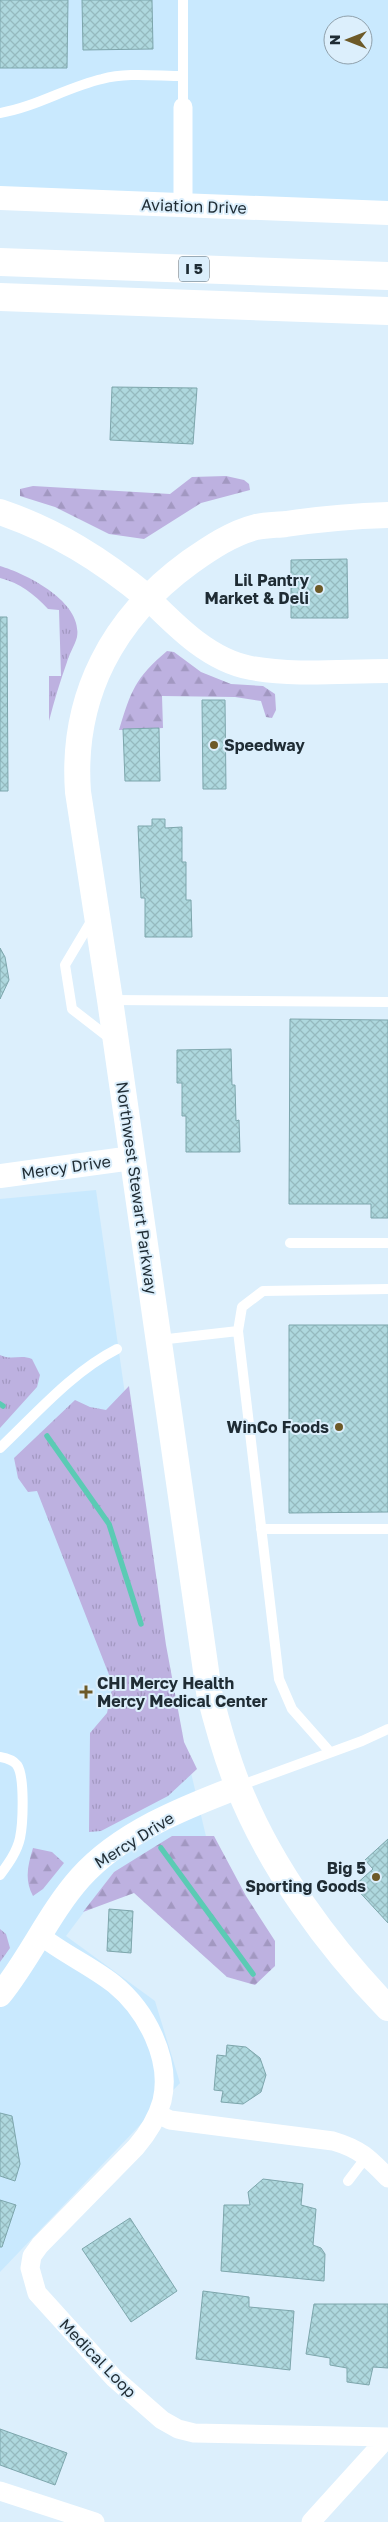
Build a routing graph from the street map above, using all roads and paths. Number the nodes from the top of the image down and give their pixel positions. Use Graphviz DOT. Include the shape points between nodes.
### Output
graph roads {
  1 [pos="183,0"];
  2 [pos="183,76"];
  3 [pos="183,107"];
  4 [pos="0,114"];
  5 [pos="0,198"];
  6 [pos="183,205"];
  7 [pos="388,213"];
  8 [pos="0,262"];
  9 [pos="388,276"];
  10 [pos="0,297"];
  11 [pos="388,311"];
  12 [pos="0,512"];
  13 [pos="388,515"];
  14 [pos="148,598"];
  15 [pos="388,671"];
  16 [pos="96,913"];
  17 [pos="110,1000"];
  18 [pos="388,1002"];
  19 [pos="116,1042"];
  20 [pos="132,1158"];
  21 [pos="0,1176"];
  22 [pos="388,1242"];
  23 [pos="290,1243"];
  24 [pos="388,1290"];
  25 [pos="238,1331"];
  26 [pos="158,1340"];
  27 [pos="117,1350"];
  28 [pos="0,1448"];
  29 [pos="261,1529"];
  30 [pos="388,1529"];
  31 [pos="388,1729"];
  32 [pos="330,1752"];
  33 [pos="0,1757"];
  34 [pos="238,1787"];
  35 [pos="0,1875"];
  36 [pos="41,1936"];
  37 [pos="0,1994"];
  38 [pos="388,2008"];
  39 [pos="158,2114"];
  40 [pos="367,2156"];
  41 [pos="388,2178"];
  42 [pos="348,2181"];
  43 [pos="388,2437"];
  44 [pos="0,2491"];
  45 [pos="95,2522"];
  46 [pos="311,2522"];
  1 -- 2 [label="lane"];
  2 -- 3 [label="lane"];
  2 -- 4 [label="lane" via="112,76"];
  3 -- 6 [label="street"];
  5 -- 6 [label="street, Aviation Drive"];
  6 -- 7 [label="street, Aviation Drive"];
  8 -- 9 [label="highway, I 5"];
  10 -- 11 [label="highway, I 5"];
  12 -- 14 [label="main road" via="36,524 81,548"];
  13 -- 14 [label="main road, Northwest Stewart Parkway" via="330,517 256,527 215,544 172,575"];
  14 -- 15 [label="street" via="203,647 250,668"];
  14 -- 16 [label="main road, Northwest Stewart Parkway" via="121,627 105,655 93,682 79,738 76,764 78,792"];
  16 -- 17 [label="main road, Northwest Stewart Parkway"];
  16 -- 19 [label="lane" via="65,965 69,992 72,1009"];
  17 -- 18 [label="lane"];
  17 -- 19 [label="main road, Northwest Stewart Parkway"];
  19 -- 20 [label="main road, Northwest Stewart Parkway"];
  20 -- 21 [label="street, Mercy Drive"];
  20 -- 26 [label="main road, Northwest Stewart Parkway"];
  22 -- 23 [label="lane"];
  24 -- 25 [label="lane" via="263,1291 242,1307"];
  25 -- 26 [label="lane"];
  25 -- 29 [label="lane"];
  26 -- 34 [label="main road, Northwest Stewart Parkway" via="209,1692"];
  27 -- 28 [label="lane" via="102,1357 50,1400"];
  29 -- 30 [label="lane"];
  29 -- 32 [label="lane" via="279,1679 292,1709"];
  31 -- 32 [label="lane"];
  32 -- 34 [label="lane"];
  33 -- 35 [label="lane" via="16,1764 22,1789 20,1838 10,1862"];
  34 -- 36 [label="street, Mercy Drive" via="168,1817 97,1861 66,1896"];
  34 -- 38 [label="main road, Northwest Stewart Parkway" via="309,1915"];
  36 -- 37 [label="street, Mercy Drive"];
  36 -- 39 [label="street, Medical Loop" via="114,1984 134,2002 148,2022 164,2085"];
  39 -- 40 [label="street" via="170,2120 333,2141"];
  39 -- 43 [label="street, Medical Loop" via="136,2148 32,2256 30,2268 37,2293 114,2378 162,2420 178,2429 194,2433"];
  40 -- 41 [label="street"];
  40 -- 42 [label="lane"];
  43 -- 46 [label="street"];
  44 -- 45 [label="street"];
}
